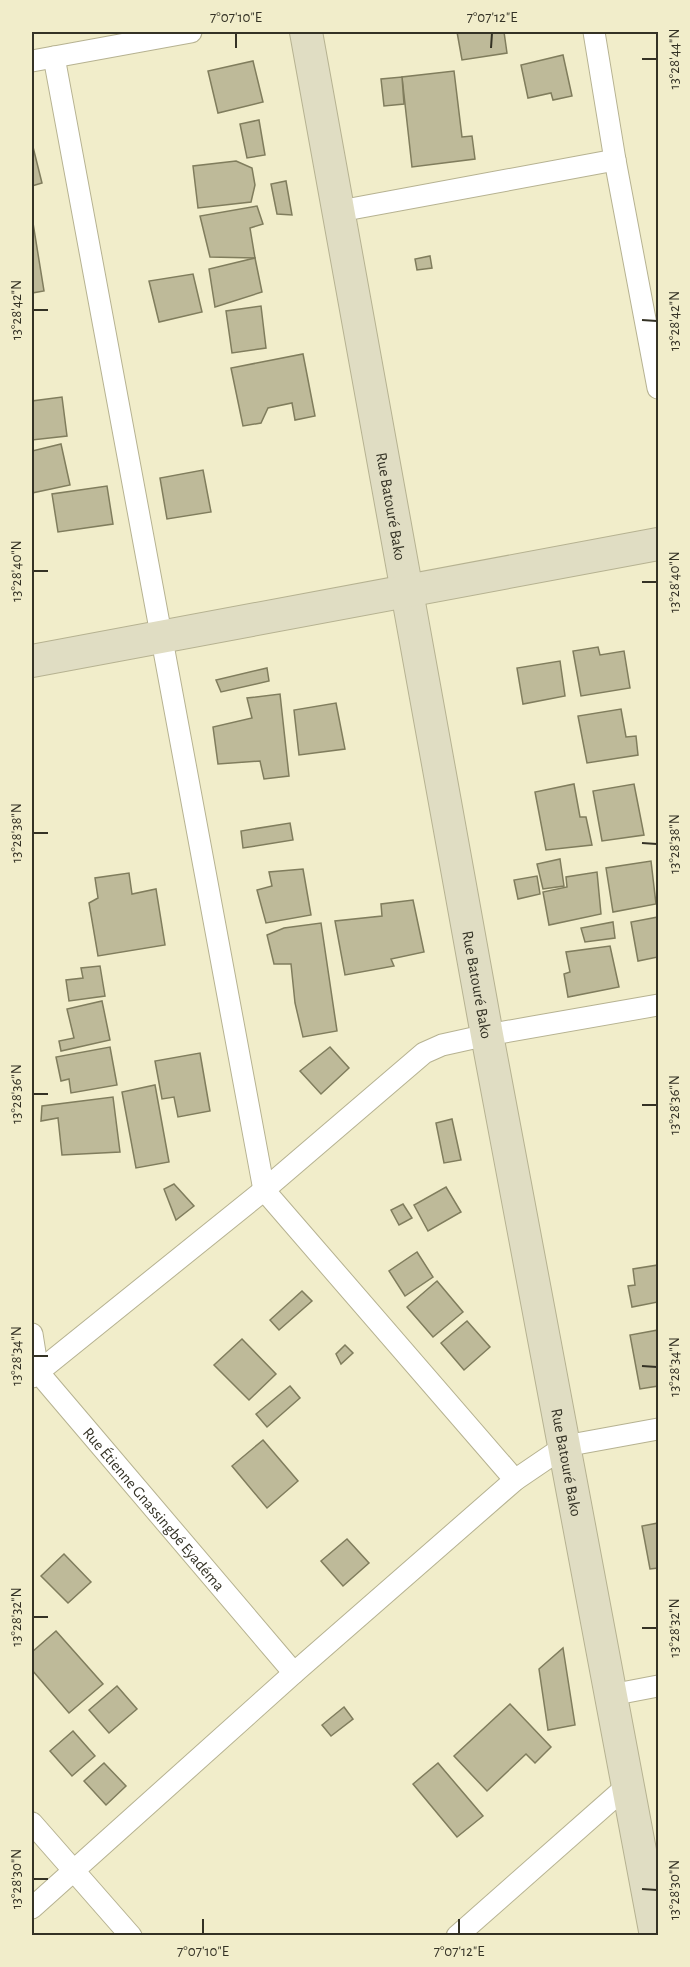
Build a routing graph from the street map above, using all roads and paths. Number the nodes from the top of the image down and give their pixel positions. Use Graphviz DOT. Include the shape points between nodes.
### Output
graph roads {
  1 [pos="191,32"];
  2 [pos="306,32"];
  3 [pos="594,32"];
  4 [pos="54,57"];
  5 [pos="32,61"];
  6 [pos="615,160"];
  7 [pos="340,211"];
  8 [pos="658,388"];
  9 [pos="658,544"];
  10 [pos="408,592"];
  11 [pos="161,637"];
  12 [pos="32,661"];
  13 [pos="658,1005"];
  14 [pos="487,1035"];
  15 [pos="264,1190"];
  16 [pos="32,1334"];
  17 [pos="35,1374"];
  18 [pos="658,1429"];
  19 [pos="565,1446"];
  20 [pos="515,1480"];
  21 [pos="294,1673"];
  22 [pos="658,1686"];
  23 [pos="610,1695"];
  24 [pos="627,1786"];
  25 [pos="32,1823"];
  26 [pos="73,1869"];
  27 [pos="32,1908"];
  28 [pos="131,1935"];
  29 [pos="457,1935"];
  30 [pos="656,1935"];
  1 -- 4 [label="street"];
  2 -- 7 [label="main road, Rue Batouré Bako"];
  3 -- 6 [label="street"];
  4 -- 5 [label="street"];
  4 -- 11 [label="street"];
  6 -- 7 [label="street"];
  6 -- 8 [label="street"];
  7 -- 10 [label="main road, Rue Batouré Bako"];
  9 -- 10 [label="main road"];
  10 -- 11 [label="main road"];
  10 -- 14 [label="main road, Rue Batouré Bako"];
  11 -- 12 [label="main road"];
  11 -- 15 [label="street"];
  13 -- 14 [label="street"];
  14 -- 15 [label="street" via="424,1053"];
  14 -- 19 [label="main road, Rue Batouré Bako"];
  15 -- 17 [label="street"];
  15 -- 20 [label="street"];
  16 -- 17 [label="street"];
  17 -- 21 [label="street, Rue Étienne Gnassingbé Eyadéma"];
  18 -- 19 [label="street"];
  19 -- 20 [label="street"];
  19 -- 23 [label="main road, Rue Batouré Bako"];
  20 -- 21 [label="street"];
  21 -- 26 [label="street"];
  22 -- 23 [label="street"];
  23 -- 24 [label="main road, Rue Batouré Bako"];
  24 -- 29 [label="street"];
  24 -- 30 [label="main road, Rue Batouré Bako"];
  25 -- 26 [label="street"];
  26 -- 27 [label="street"];
  26 -- 28 [label="street"];
}
